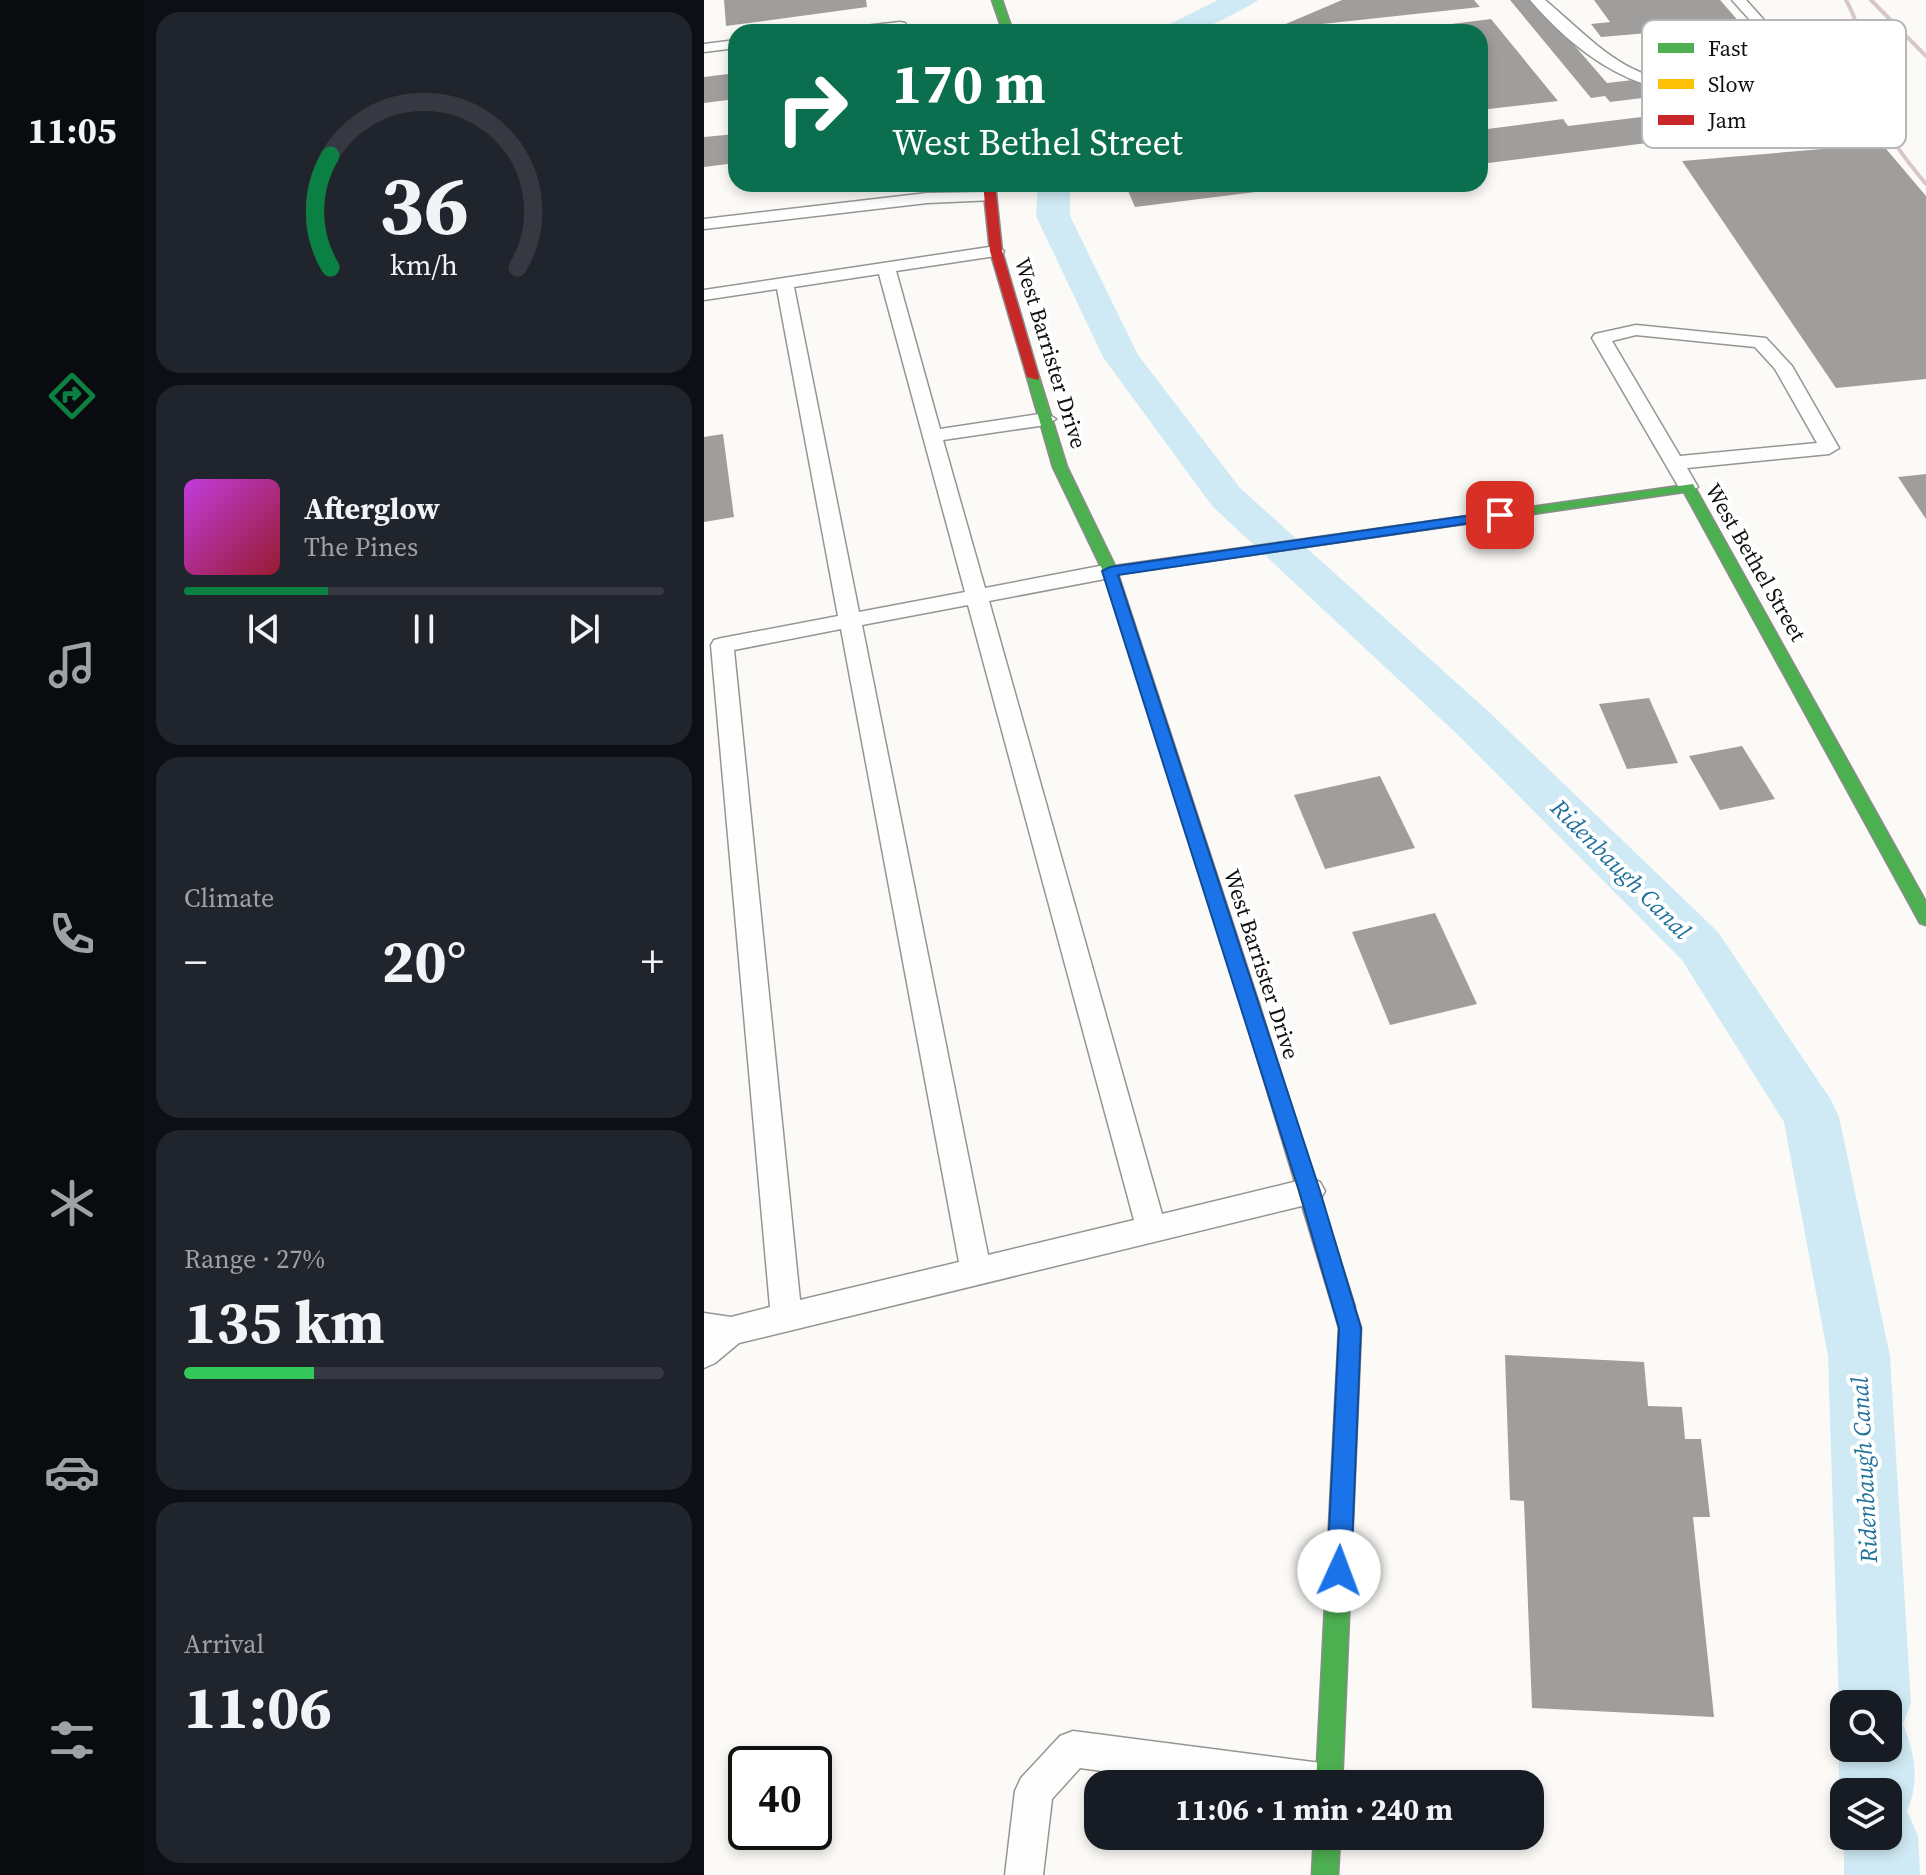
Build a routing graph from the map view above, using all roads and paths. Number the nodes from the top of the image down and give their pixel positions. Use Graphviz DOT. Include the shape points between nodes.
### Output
graph roads {
  1 [pos="997,0"];
  2 [pos="1537,0"];
  3 [pos="1739,0"];
  4 [pos="1757,20"];
  5 [pos="1005,24"];
  6 [pos="728,45"];
  7 [pos="704,48"];
  8 [pos="1642,79"];
  9 [pos="909,192"];
  10 [pos="988,192"];
  11 [pos="704,224"];
  12 [pos="996,251"];
  13 [pos="886,268"];
  14 [pos="785,283"];
  15 [pos="704,295"];
  16 [pos="1046,419"];
  17 [pos="932,436"];
  18 [pos="1673,463"];
  19 [pos="1688,487"];
  20 [pos="1110,571"];
  21 [pos="977,598"];
  22 [pos="850,619"];
  23 [pos="1926,918"];
  24 [pos="1310,1191"];
  25 [pos="1151,1229"];
  26 [pos="976,1272"];
  27 [pos="786,1318"];
  28 [pos="718,1329"];
  29 [pos="704,1353"];
  30 [pos="1227,1770"];
  31 [pos="1330,1770"];
  32 [pos="1326,1850"];
  33 [pos="1024,1875"];
  34 [pos="1325,1875"];
  1 -- 5 [label="street"];
  2 -- 8 [label="lane" via="1604,58"];
  3 -- 4 [label="lane"];
  6 -- 7 [label="lane"];
  9 -- 11 [label="lane"];
  10 -- 12 [label="street, West Barrister Drive"];
  12 -- 13 [label="lane"];
  12 -- 16 [label="street, West Barrister Drive"];
  13 -- 14 [label="lane"];
  13 -- 17 [label="lane"];
  14 -- 15 [label="lane"];
  14 -- 22 [label="lane"];
  16 -- 17 [label="lane"];
  16 -- 20 [label="street, West Barrister Drive" via="1060,467"];
  17 -- 21 [label="lane"];
  18 -- 18 [label="lane" via="1829,448 1783,366 1760,342 1636,330 1601,338"];
  18 -- 19 [label="lane"];
  19 -- 20 [label="street, West Bethel Street"];
  19 -- 23 [label="street, West Bethel Street"];
  20 -- 21 [label="lane"];
  20 -- 24 [label="street, West Barrister Drive"];
  21 -- 22 [label="lane"];
  21 -- 25 [label="lane"];
  22 -- 26 [label="lane"];
  22 -- 27 [label="lane" via="722,645"];
  24 -- 25 [label="lane"];
  24 -- 31 [label="street, West Barrister Drive" via="1350,1328"];
  25 -- 26 [label="lane"];
  26 -- 27 [label="lane"];
  27 -- 28 [label="lane"];
  28 -- 29 [label="lane"];
  30 -- 33 [label="lane" via="1073,1749 1034,1791"];
  32 -- 34 [label="street"];
}
